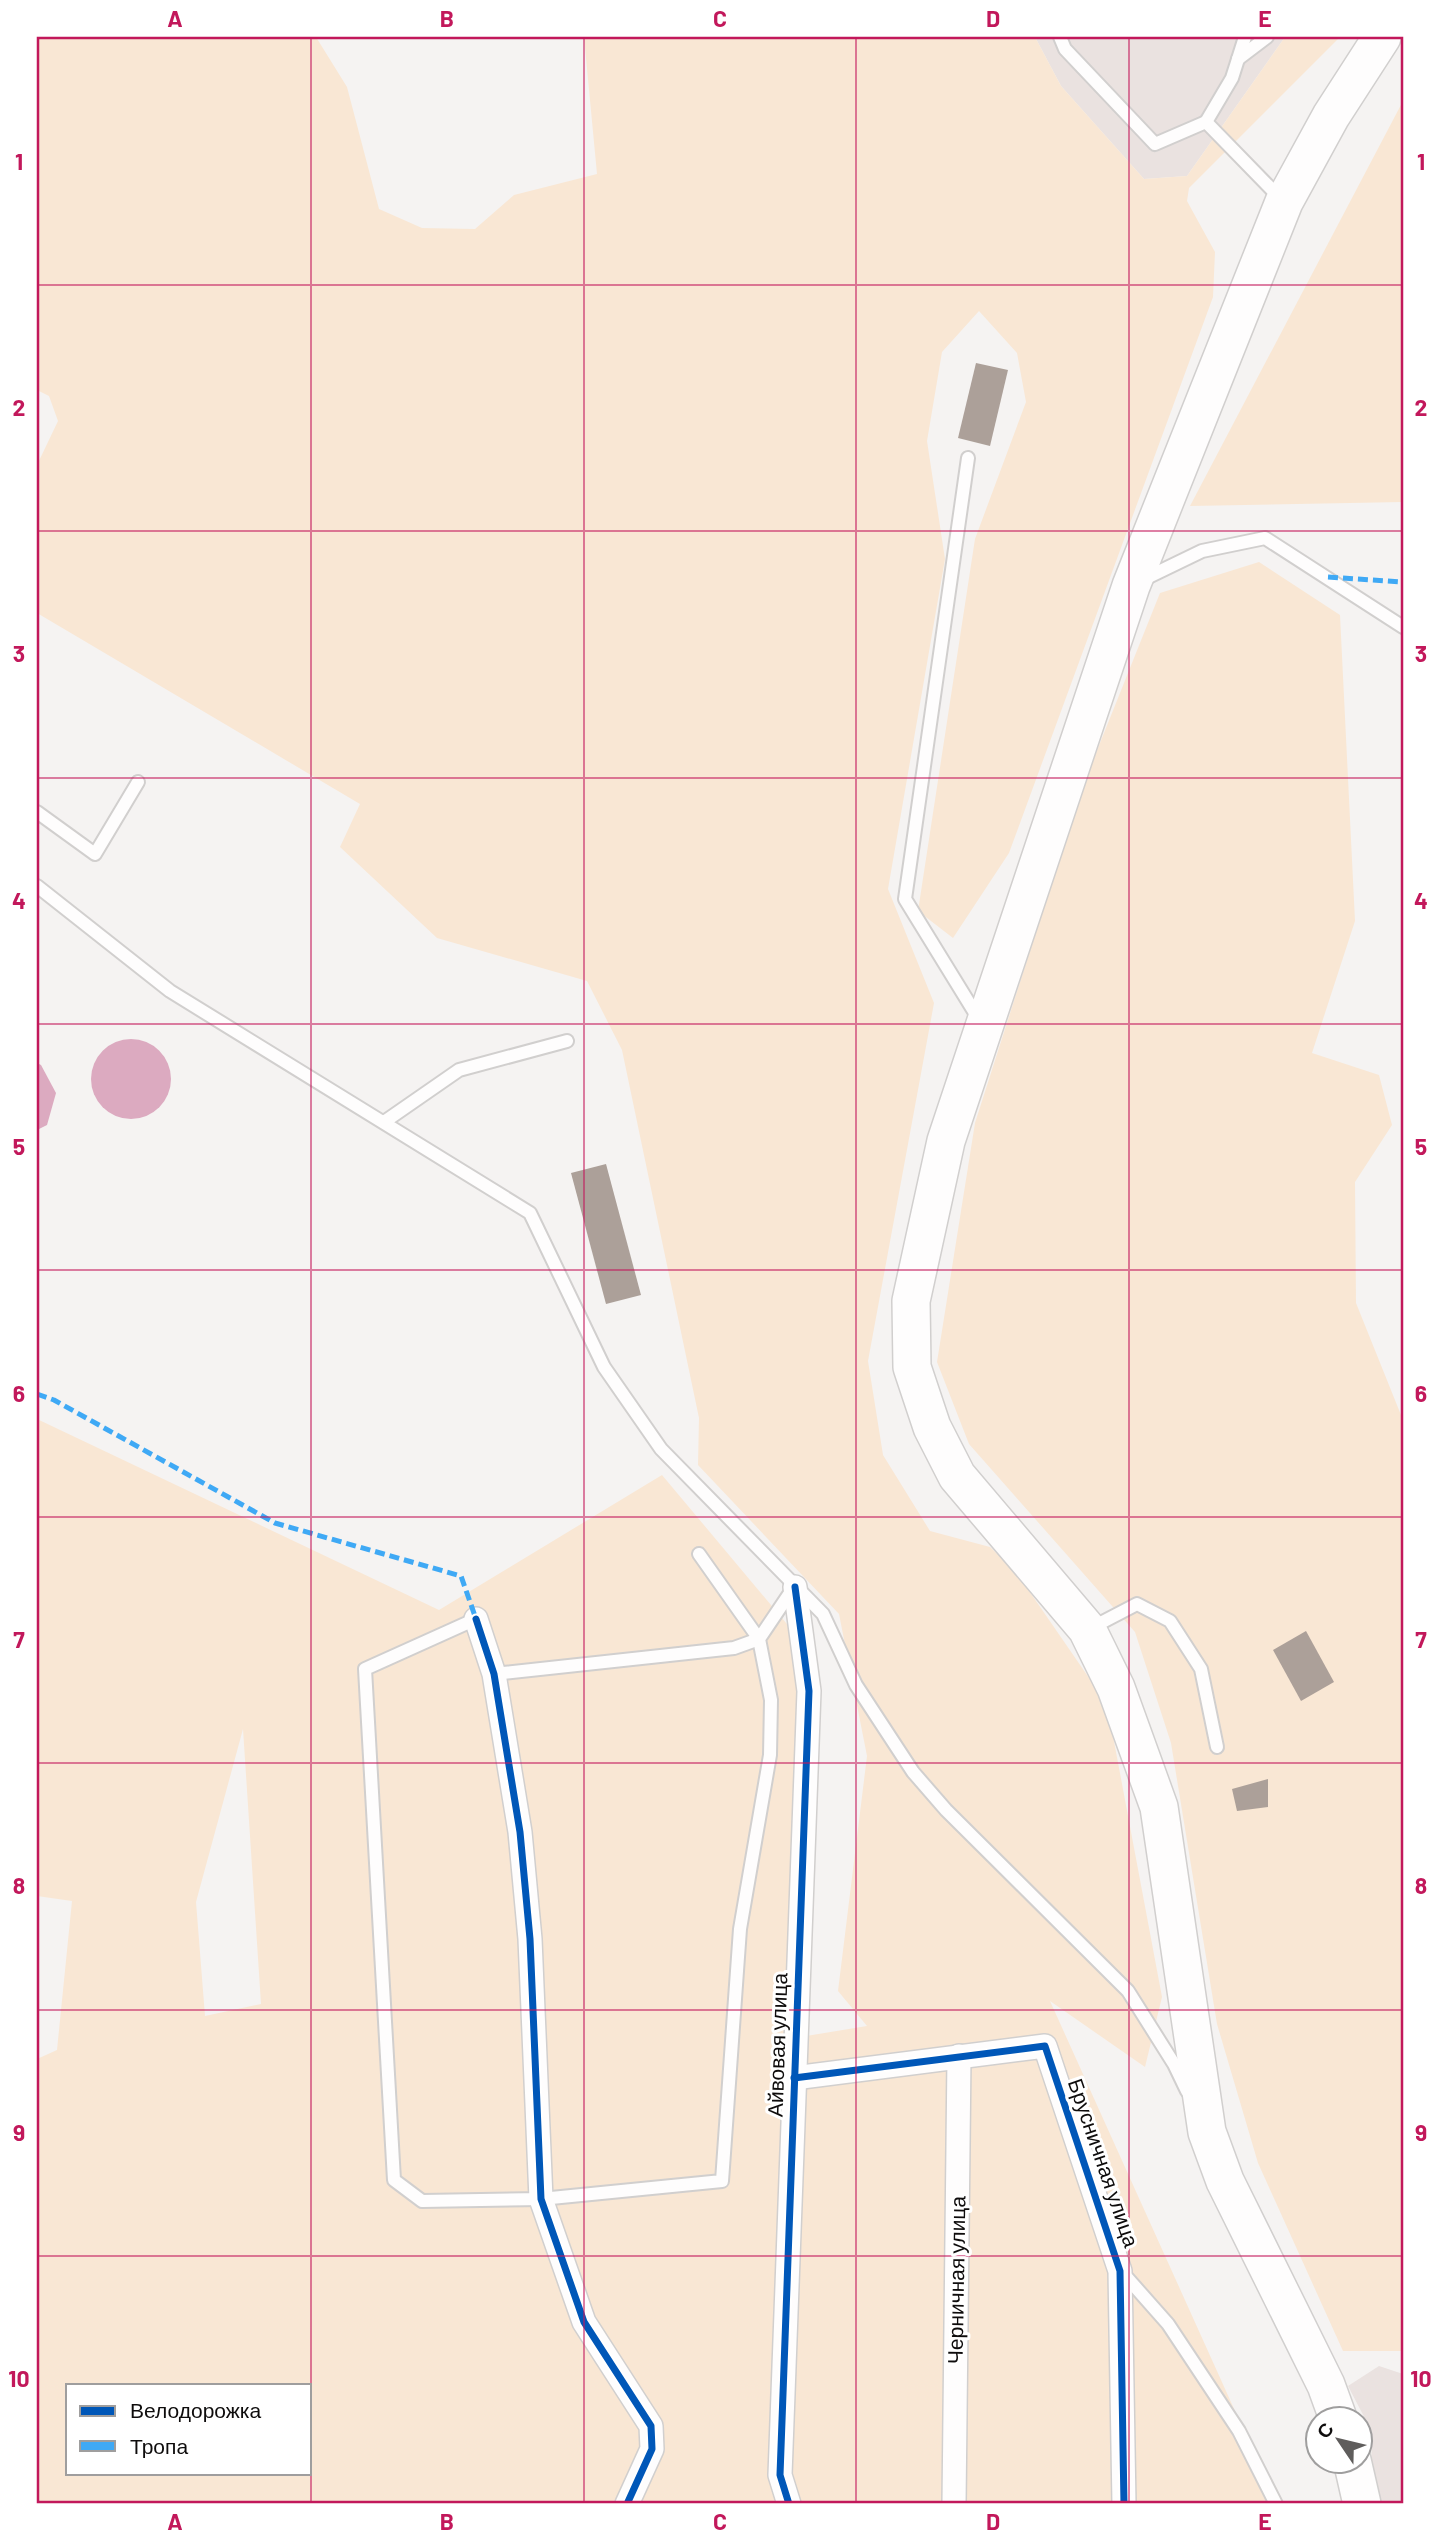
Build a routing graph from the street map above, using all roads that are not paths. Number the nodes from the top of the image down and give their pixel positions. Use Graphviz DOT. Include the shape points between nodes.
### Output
graph roads {
  1 [pos="1060,37"];
  2 [pos="1245,37"];
  3 [pos="1267,37"];
  4 [pos="1382,37"];
  5 [pos="1238,59"];
  6 [pos="1206,122"];
  7 [pos="1284,202"];
  8 [pos="968,458"];
  9 [pos="1130,586"];
  10 [pos="1403,627"];
  11 [pos="138,782"];
  12 [pos="37,812"];
  13 [pos="37,886"];
  14 [pos="984,1027"];
  15 [pos="567,1041"];
  16 [pos="384,1122"];
  17 [pos="699,1555"];
  18 [pos="794,1587"];
  19 [pos="476,1619"];
  20 [pos="1087,1629"];
  21 [pos="759,1639"];
  22 [pos="494,1674"];
  23 [pos="1217,1747"];
  24 [pos="960,2056"];
  25 [pos="794,2078"];
  26 [pos="1207,2132"];
  27 [pos="541,2199"];
  28 [pos="1120,2271"];
  29 [pos="1333,2404"];
  30 [pos="1355,2474"];
  31 [pos="627,2504"];
  32 [pos="789,2504"];
  33 [pos="954,2504"];
  34 [pos="1124,2504"];
  35 [pos="1276,2504"];
  36 [pos="1362,2504"];
  1 -- 6 [label="lane" via="1065,49 1155,144"];
  2 -- 5 [label="lane"];
  3 -- 5 [label="lane"];
  4 -- 7 [label="main road" via="1331,116"];
  5 -- 6 [label="lane"];
  6 -- 7 [label="lane"];
  7 -- 9 [label="main road"];
  8 -- 14 [label="lane" via="905,899"];
  9 -- 10 [label="lane" via="1202,551 1265,538"];
  9 -- 14 [label="main road"];
  11 -- 12 [label="lane" via="95,854"];
  13 -- 16 [label="lane" via="170,990"];
  14 -- 20 [label="main road" via="946,1141 911,1301 912,1367 932,1427 957,1476"];
  15 -- 16 [label="lane" via="459,1070"];
  16 -- 18 [label="lane" via="530,1213 604,1367 661,1449"];
  17 -- 21 [label="lane"];
  18 -- 21 [label="lane"];
  18 -- 25 [label="street, Айвовая улица" via="809,1691"];
  18 -- 26 [label="lane" via="823,1614 856,1685 913,1772 1128,1991 1174,2064"];
  19 -- 22 [label="street"];
  19 -- 27 [label="lane" via="365,1669 394,2180 422,2201"];
  20 -- 23 [label="lane" via="1137,1604 1170,1622 1201,1669"];
  20 -- 26 [label="main road" via="1116,1688 1159,1807"];
  21 -- 22 [label="lane" via="734,1648"];
  21 -- 27 [label="lane" via="771,1700 770,1755 740,1929 722,2181"];
  22 -- 27 [label="street" via="530,1940"];
  24 -- 25 [label="street"];
  24 -- 28 [label="street, Брусничная улица" via="1045,2046"];
  24 -- 33 [label="street, Черничная улица"];
  25 -- 32 [label="street, Айвовая улица" via="780,2475"];
  26 -- 29 [label="main road" via="1225,2181"];
  27 -- 31 [label="street" via="584,2322 652,2426 652,2448"];
  28 -- 34 [label="street, Брусничная улица"];
  28 -- 35 [label="lane" via="1168,2324 1239,2431"];
  30 -- 36 [label="main road"];
}
